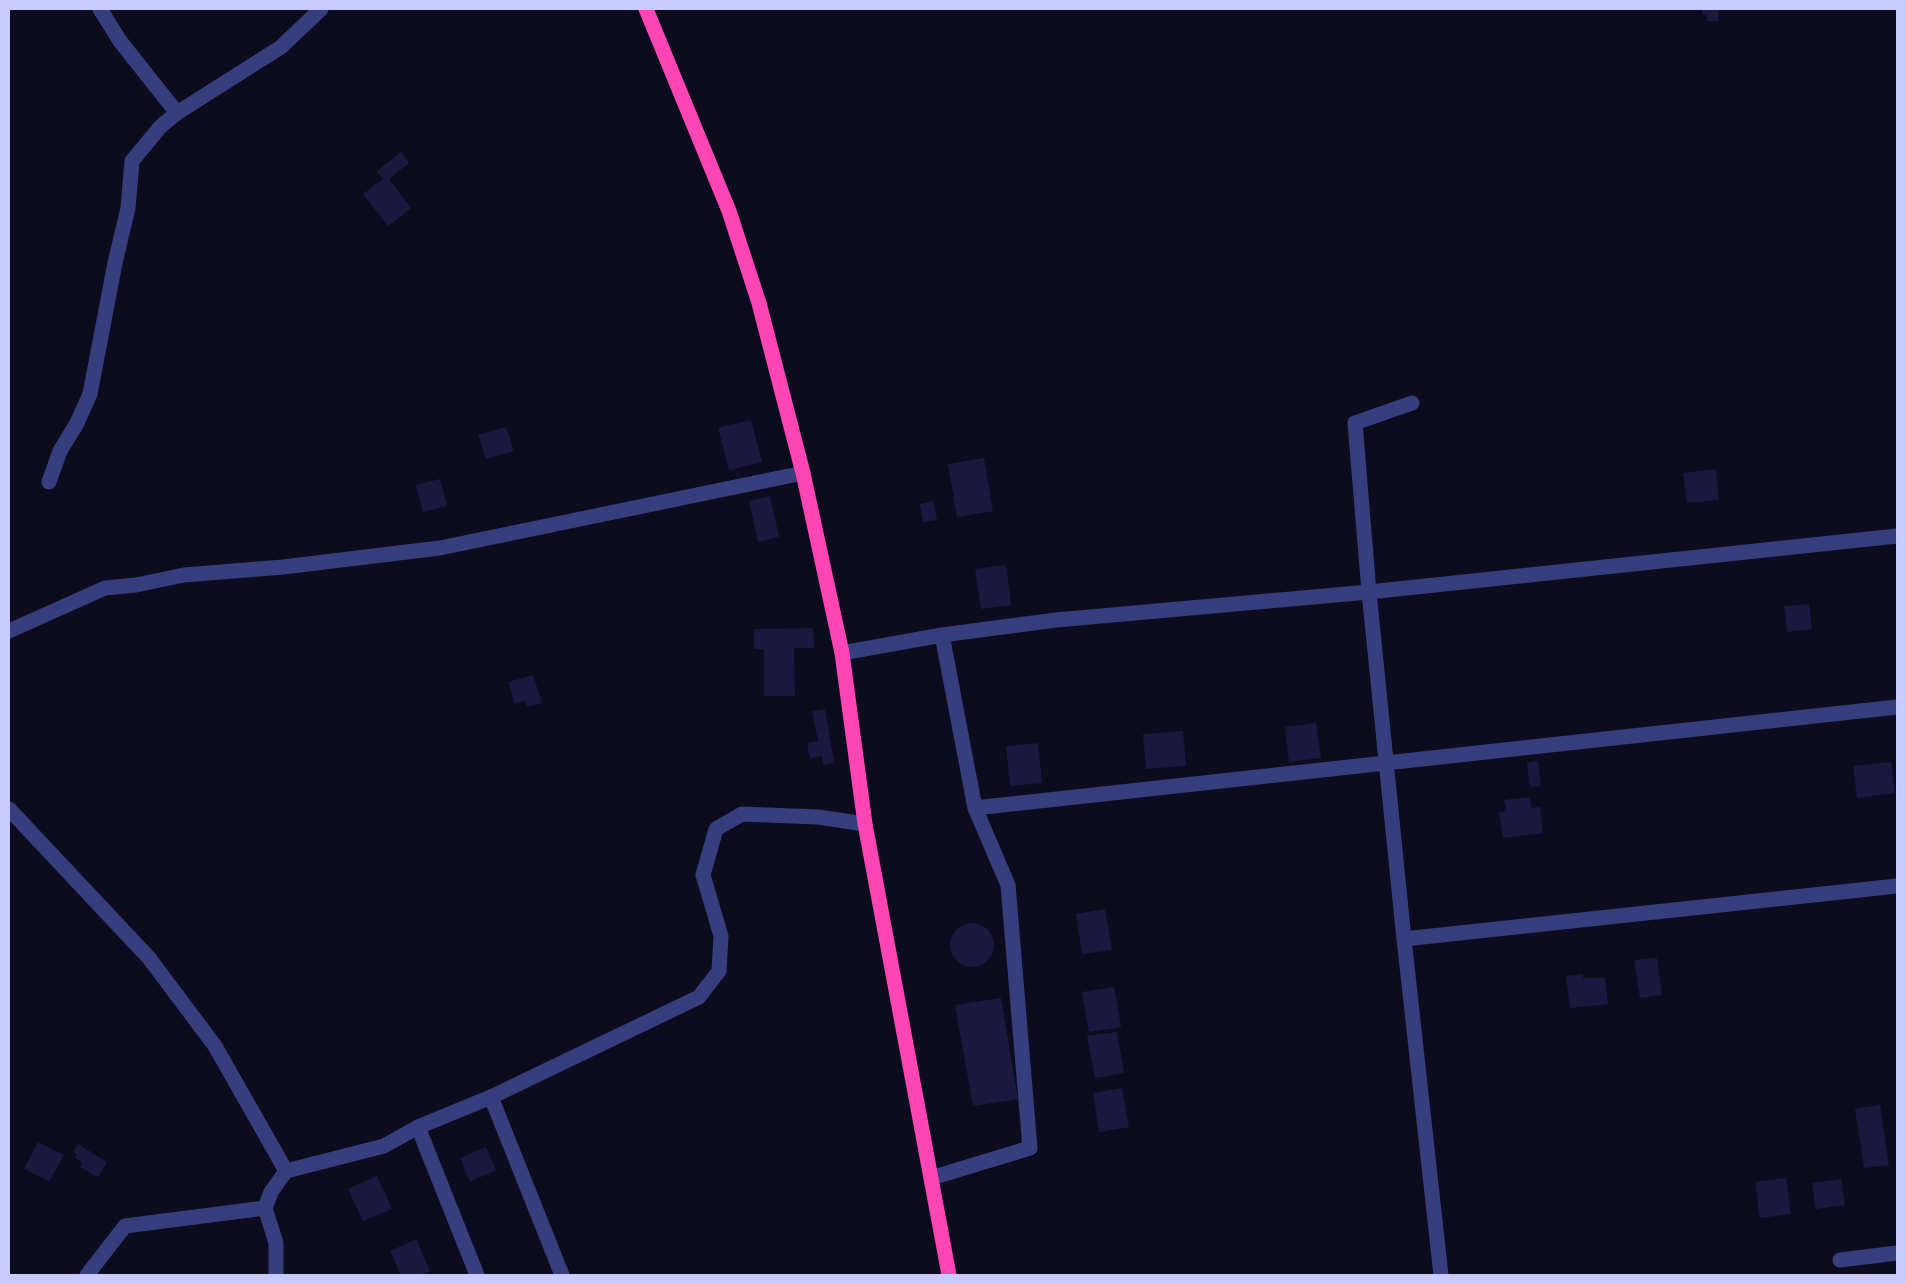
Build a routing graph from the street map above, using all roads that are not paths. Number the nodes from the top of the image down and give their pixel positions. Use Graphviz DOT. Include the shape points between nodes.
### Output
graph roads {
  1 [pos="100,9"];
  2 [pos="321,9"];
  3 [pos="646,9"];
  4 [pos="177,113"];
  5 [pos="1412,403"];
  6 [pos="803,473"];
  7 [pos="49,482"];
  8 [pos="1897,536"];
  9 [pos="1369,592"];
  10 [pos="9,631"];
  11 [pos="942,635"];
  12 [pos="842,653"];
  13 [pos="1897,707"];
  14 [pos="1386,761"];
  15 [pos="975,808"];
  16 [pos="9,809"];
  17 [pos="865,824"];
  18 [pos="1897,886"];
  19 [pos="1404,939"];
  20 [pos="491,1097"];
  21 [pos="418,1127"];
  22 [pos="286,1171"];
  23 [pos="931,1178"];
  24 [pos="265,1208"];
  25 [pos="1897,1252"];
  26 [pos="1840,1260"];
  27 [pos="278,1273"];
  28 [pos="87,1275"];
  29 [pos="478,1275"];
  30 [pos="562,1275"];
  31 [pos="949,1275"];
  32 [pos="1441,1275"];
  1 -- 4 [label="street" via="120,41"];
  2 -- 4 [label="street" via="282,47"];
  3 -- 6 [label="highway" via="729,211 758,303"];
  4 -- 7 [label="street" via="161,126 132,161 128,208 90,394 60,451"];
  5 -- 9 [label="street" via="1355,423"];
  6 -- 10 [label="street" via="440,548 184,575 105,588"];
  6 -- 12 [label="highway"];
  8 -- 9 [label="street"];
  9 -- 11 [label="street" via="1056,620"];
  9 -- 14 [label="street"];
  11 -- 12 [label="street"];
  11 -- 15 [label="street"];
  12 -- 17 [label="highway"];
  13 -- 14 [label="street"];
  14 -- 15 [label="street"];
  14 -- 19 [label="street"];
  15 -- 23 [label="street" via="1008,885 1030,1148"];
  16 -- 22 [label="street" via="154,966 215,1046"];
  17 -- 20 [label="street" via="818,817 742,814 716,829 703,875 721,936 719,971 699,997"];
  17 -- 23 [label="highway"];
  18 -- 19 [label="street"];
  19 -- 32 [label="street"];
  20 -- 21 [label="street"];
  20 -- 30 [label="street"];
  21 -- 22 [label="street" via="384,1146"];
  21 -- 29 [label="street"];
  22 -- 24 [label="street" via="271,1192"];
  23 -- 31 [label="highway"];
  24 -- 27 [label="street" via="276,1243"];
  24 -- 28 [label="street" via="125,1226"];
  25 -- 26 [label="street"];
}
